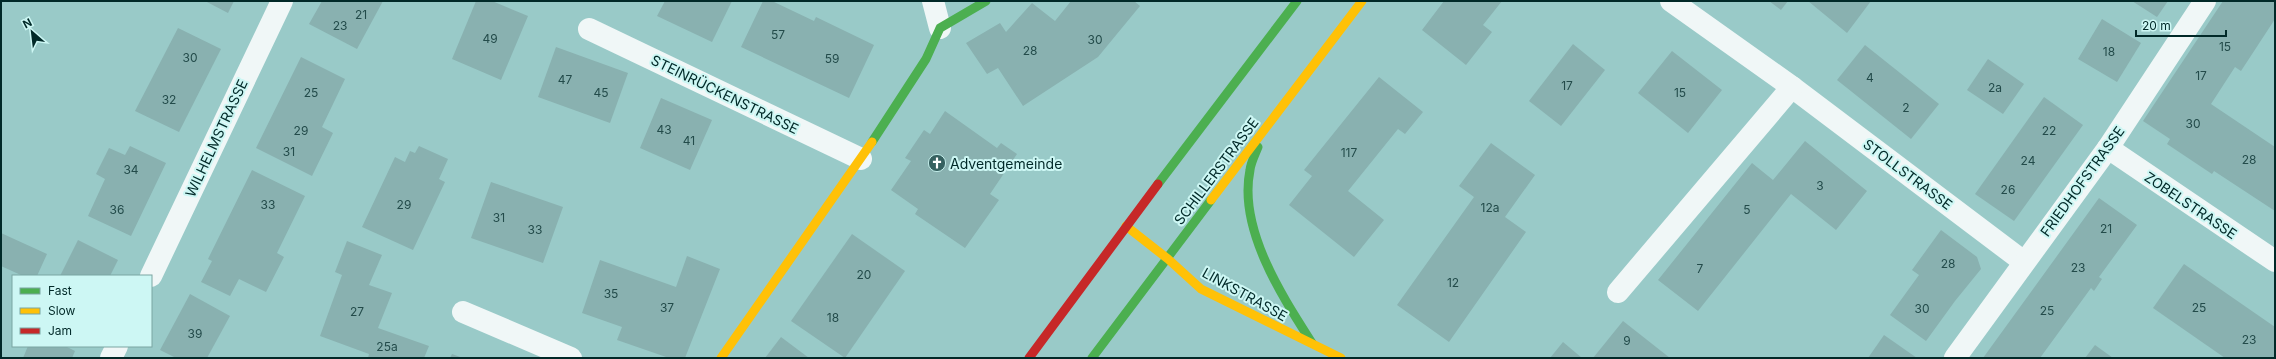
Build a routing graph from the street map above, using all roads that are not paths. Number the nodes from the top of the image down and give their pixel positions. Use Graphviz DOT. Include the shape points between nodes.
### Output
graph roads {
  1 [pos="282,1"];
  2 [pos="933,1"];
  3 [pos="986,1"];
  4 [pos="1297,1"];
  5 [pos="1362,1"];
  6 [pos="1671,1"];
  7 [pos="2205,1"];
  8 [pos="940,28"];
  9 [pos="589,29"];
  10 [pos="1792,87"];
  11 [pos="1263,131"];
  12 [pos="2108,148"];
  13 [pos="861,159"];
  14 [pos="1126,226"];
  15 [pos="1168,259"];
  16 [pos="2275,261"];
  17 [pos="2024,262"];
  18 [pos="151,275"];
  19 [pos="1618,292"];
  20 [pos="463,312"];
  21 [pos="1312,343"];
  22 [pos="117,347"];
  23 [pos="112,358"];
  24 [pos="571,358"];
  25 [pos="721,358"];
  26 [pos="1029,358"];
  27 [pos="1092,358"];
  28 [pos="1342,358"];
  29 [pos="1955,358"];
  1 -- 18 [label="street, WILHELMSTRASSE"];
  2 -- 8 [label="street"];
  3 -- 8 [label="street"];
  4 -- 14 [label="street"];
  5 -- 11 [label="street, SCHILLERSTRASSE"];
  6 -- 10 [label="street, STOLLSTRASSE"];
  7 -- 12 [label="street, FRIEDHOFSTRASSE"];
  8 -- 13 [label="street" via="926,59"];
  9 -- 13 [label="street, STEINRÜCKENSTRASSE"];
  10 -- 17 [label="street, STOLLSTRASSE"];
  10 -- 19 [label="street"];
  11 -- 15 [label="street, SCHILLERSTRASSE"];
  11 -- 21 [label="street" via="1249,175 1249,208 1262,252 1274,280"];
  12 -- 16 [label="street, ZOBELSTRASSE"];
  12 -- 17 [label="street, FRIEDHOFSTRASSE"];
  13 -- 25 [label="street"];
  14 -- 15 [label="street, LINKSTRASSE"];
  14 -- 26 [label="street"];
  15 -- 21 [label="street, LINKSTRASSE" via="1201,289 1275,328"];
  15 -- 27 [label="street, SCHILLERSTRASSE"];
  17 -- 29 [label="street, FRIEDHOFSTRASSE"];
  20 -- 24 [label="street"];
  21 -- 28 [label="street, LINKSTRASSE"];
  22 -- 23 [label="street"];
}
